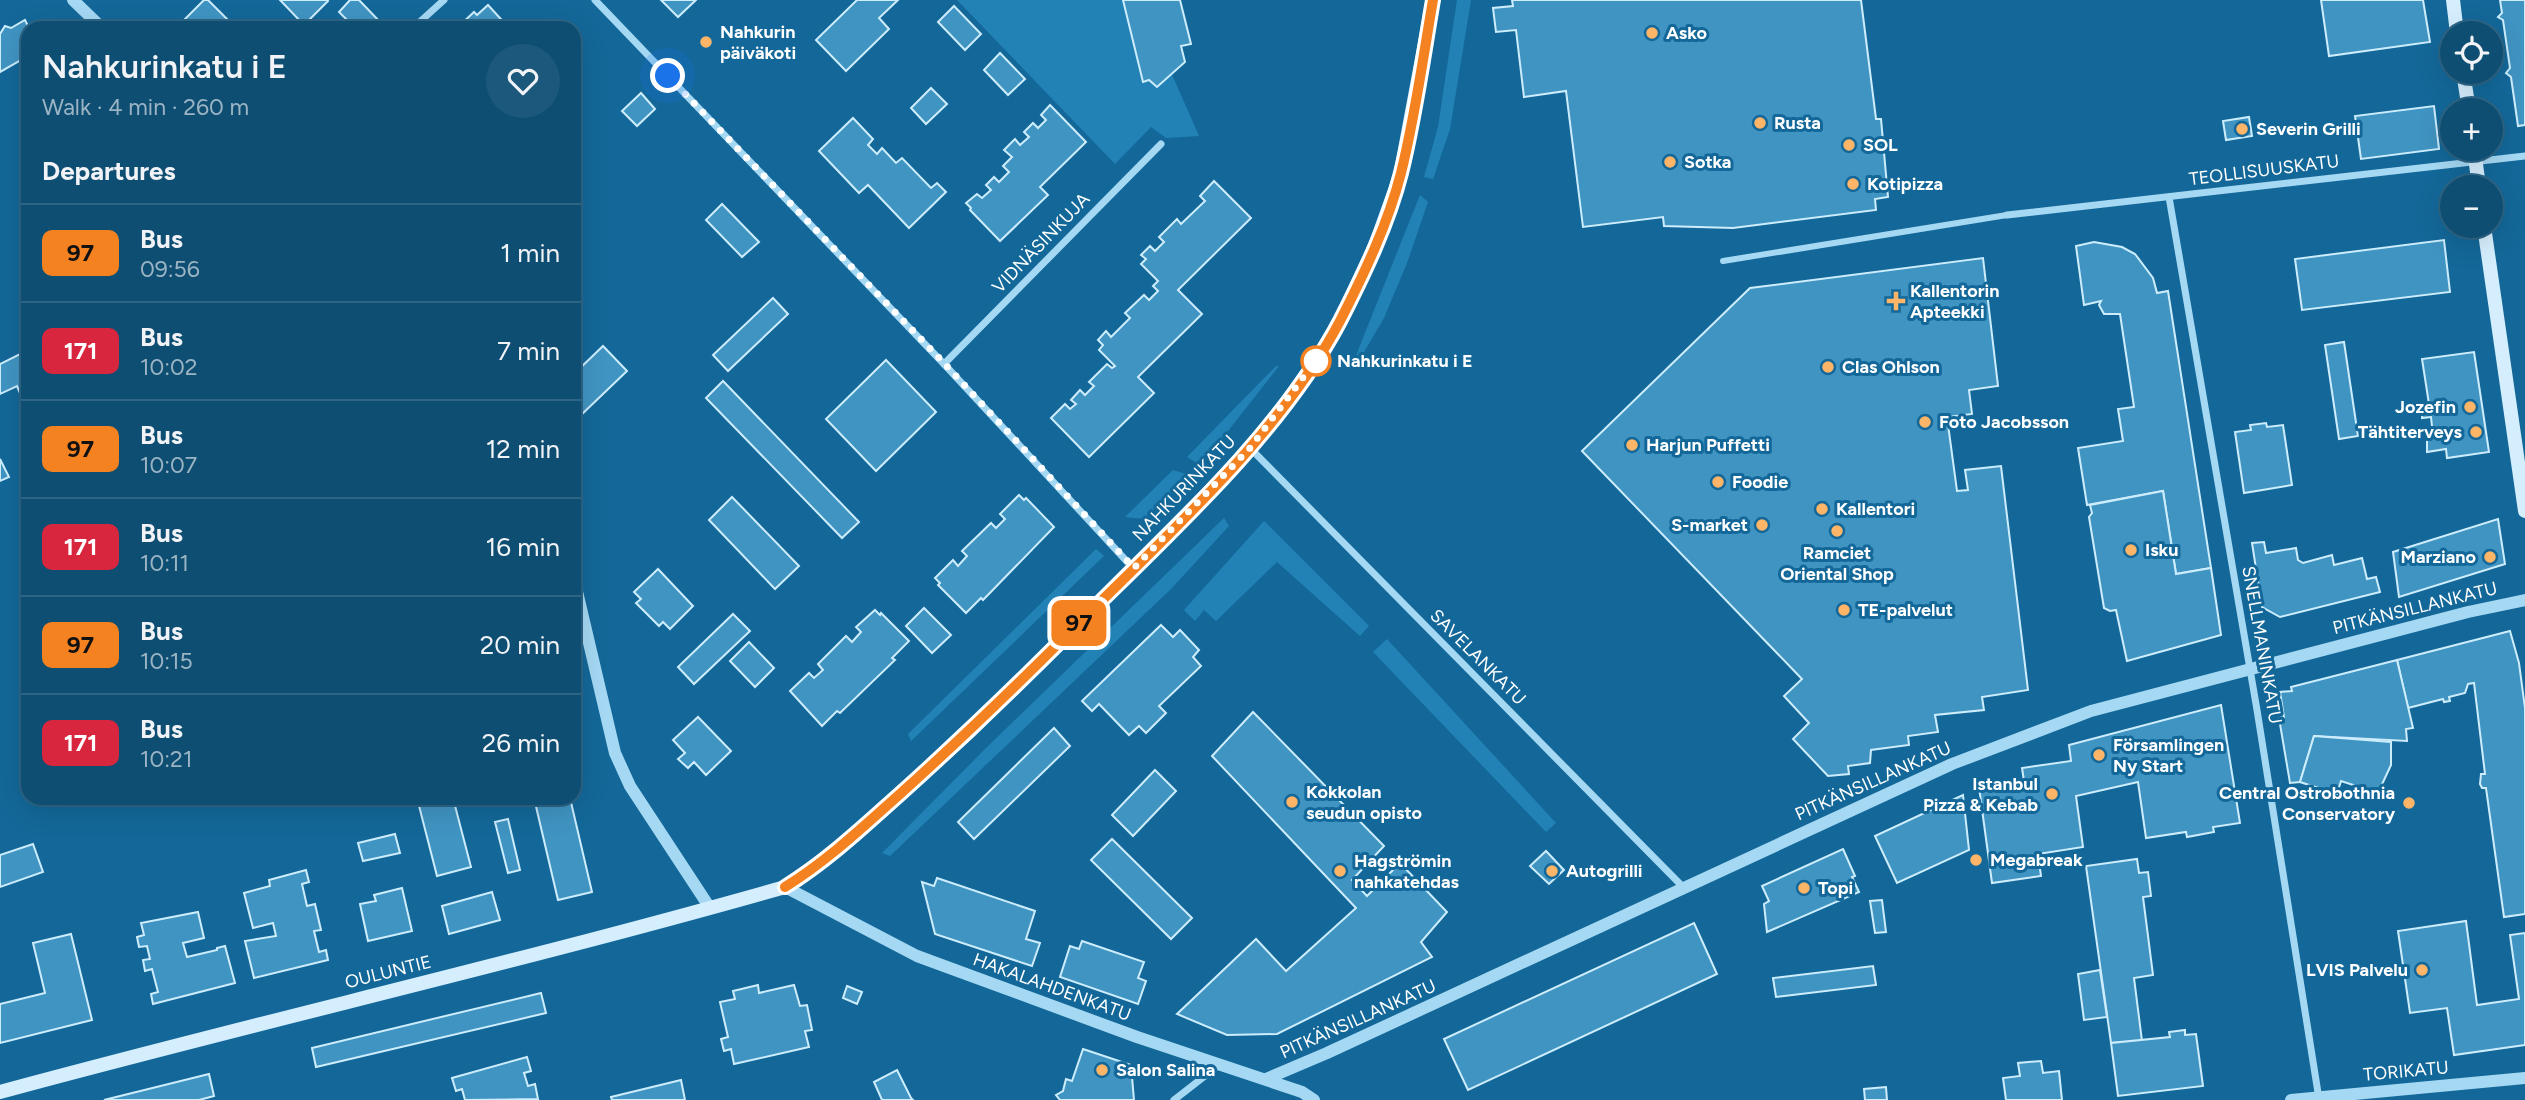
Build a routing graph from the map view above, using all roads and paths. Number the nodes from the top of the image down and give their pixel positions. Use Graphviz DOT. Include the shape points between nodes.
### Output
graph roads {
  1 [pos="73,0"];
  2 [pos="444,0"];
  3 [pos="595,0"];
  4 [pos="1433,0"];
  5 [pos="2453,0"];
  6 [pos="95,21"];
  7 [pos="421,21"];
  8 [pos="2456,21"];
  9 [pos="1161,144"];
  10 [pos="2503,156"];
  11 [pos="2525,156"];
  12 [pos="2440,160"];
  13 [pos="2169,197"];
  14 [pos="2007,215"];
  15 [pos="2486,238"];
  16 [pos="1723,261"];
  17 [pos="944,363"];
  18 [pos="1250,448"];
  19 [pos="2525,511"];
  20 [pos="1134,568"];
  21 [pos="2525,600"];
  22 [pos="581,609"];
  23 [pos="2249,668"];
  24 [pos="785,887"];
  25 [pos="1684,888"];
  26 [pos="710,908"];
  27 [pos="1220,1064"];
  28 [pos="2525,1077"];
  29 [pos="1266,1079"];
  30 [pos="0,1092"];
  31 [pos="2319,1099"];
  32 [pos="1174,1100"];
  33 [pos="1314,1100"];
  34 [pos="2291,1100"];
  1 -- 6 [label="street"];
  2 -- 7 [label="street"];
  3 -- 17 [label="street"];
  4 -- 18 [label="main road, NAHKURINKATU" via="1400,176 1375,246 1317,359"];
  5 -- 8 [label="main road"];
  9 -- 17 [label="street, VIDNÄSINKUJA"];
  10 -- 11 [label="street, TEOLLISUUSKATU"];
  12 -- 13 [label="street, TEOLLISUUSKATU"];
  13 -- 14 [label="street, TEOLLISUUSKATU"];
  13 -- 23 [label="street, SNELLMANINKATU"];
  14 -- 16 [label="street"];
  15 -- 19 [label="main road"];
  17 -- 20 [label="street"];
  18 -- 20 [label="main road, NAHKURINKATU"];
  18 -- 25 [label="street, SAVELANKATU"];
  20 -- 24 [label="main road, NAHKURINKATU" via="969,732 854,836"];
  21 -- 23 [label="street, PITKÄNSILLANKATU"];
  22 -- 26 [label="street" via="615,753 630,786"];
  23 -- 25 [label="street, PITKÄNSILLANKATU" via="2038,729"];
  23 -- 31 [label="street, SNELLMANINKATU"];
  24 -- 26 [label="main road, OULUNTIE"];
  24 -- 27 [label="street, HAKALAHDENKATU" via="917,956"];
  25 -- 29 [label="street, PITKÄNSILLANKATU"];
  26 -- 30 [label="main road, OULUNTIE"];
  27 -- 29 [label="street, HAKALAHDENKATU"];
  27 -- 32 [label="street"];
  28 -- 31 [label="street, TORIKATU"];
  29 -- 33 [label="street, HAKALAHDENKATU"];
  31 -- 34 [label="street, TORIKATU"];
}
